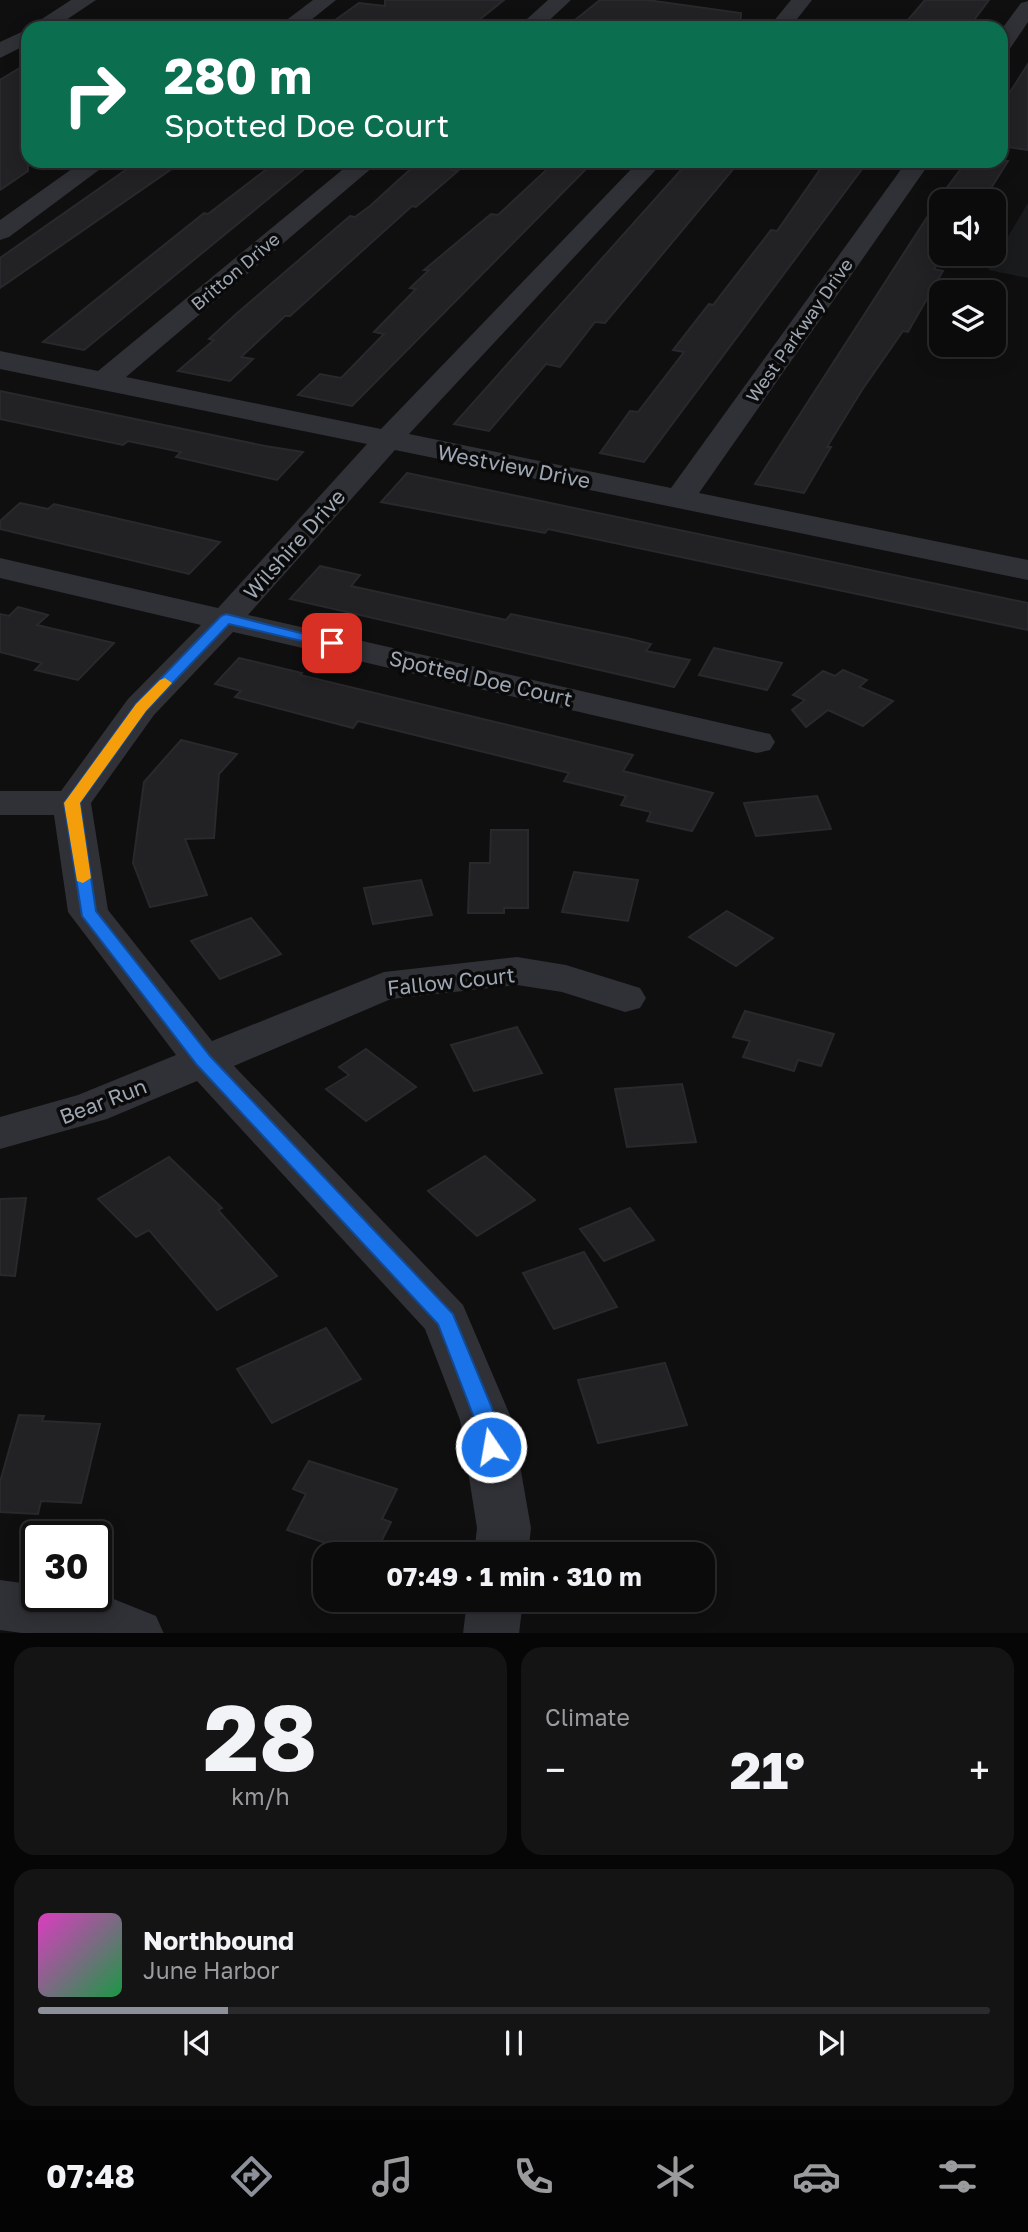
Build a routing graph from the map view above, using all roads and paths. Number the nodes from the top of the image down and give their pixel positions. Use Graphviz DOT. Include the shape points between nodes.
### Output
graph roads {
  1 [pos="86,0"];
  2 [pos="326,0"];
  3 [pos="561,0"];
  4 [pos="802,0"];
  5 [pos="1028,8"];
  6 [pos="51,21"];
  7 [pos="297,21"];
  8 [pos="536,21"];
  9 [pos="785,21"];
  10 [pos="1008,36"];
  11 [pos="21,38"];
  12 [pos="0,51"];
  13 [pos="89,168"];
  14 [pos="360,168"];
  15 [pos="645,168"];
  16 [pos="914,168"];
  17 [pos="0,232"];
  18 [pos="0,360"];
  19 [pos="103,382"];
  20 [pos="386,441"];
  21 [pos="679,499"];
  22 [pos="0,568"];
  23 [pos="1028,570"];
  24 [pos="226,619"];
  25 [pos="757,742"];
  26 [pos="0,803"];
  27 [pos="72,803"];
  28 [pos="625,998"];
  29 [pos="204,1060"];
  30 [pos="0,1133"];
  31 [pos="502,1542"];
  32 [pos="0,1605"];
  33 [pos="494,1612"];
  34 [pos="136,1633"];
  35 [pos="491,1633"];
  1 -- 6 [label="street"];
  2 -- 7 [label="street"];
  3 -- 8 [label="street"];
  4 -- 9 [label="street"];
  5 -- 10 [label="street"];
  11 -- 12 [label="street"];
  13 -- 17 [label="street"];
  14 -- 19 [label="street, Britton Drive"];
  15 -- 20 [label="street, Wilshire Drive"];
  16 -- 21 [label="street, West Parkway Drive"];
  18 -- 19 [label="street, Westview Drive"];
  19 -- 20 [label="street, Westview Drive"];
  20 -- 21 [label="street, Westview Drive"];
  20 -- 24 [label="street, Wilshire Drive"];
  21 -- 23 [label="street, Westview Drive"];
  22 -- 24 [label="street, Spotted Doe Court"];
  24 -- 25 [label="street, Spotted Doe Court"];
  24 -- 27 [label="street, Wilshire Drive" via="141,708"];
  26 -- 27 [label="street"];
  27 -- 29 [label="street" via="88,912"];
  28 -- 29 [label="street, Fallow Court" via="566,979 517,971 384,986"];
  29 -- 30 [label="street, Bear Run" via="91,1108"];
  29 -- 31 [label="street" via="446,1319 486,1420"];
  32 -- 34 [label="street" via="96,1617"];
  33 -- 35 [label="street"];
}
